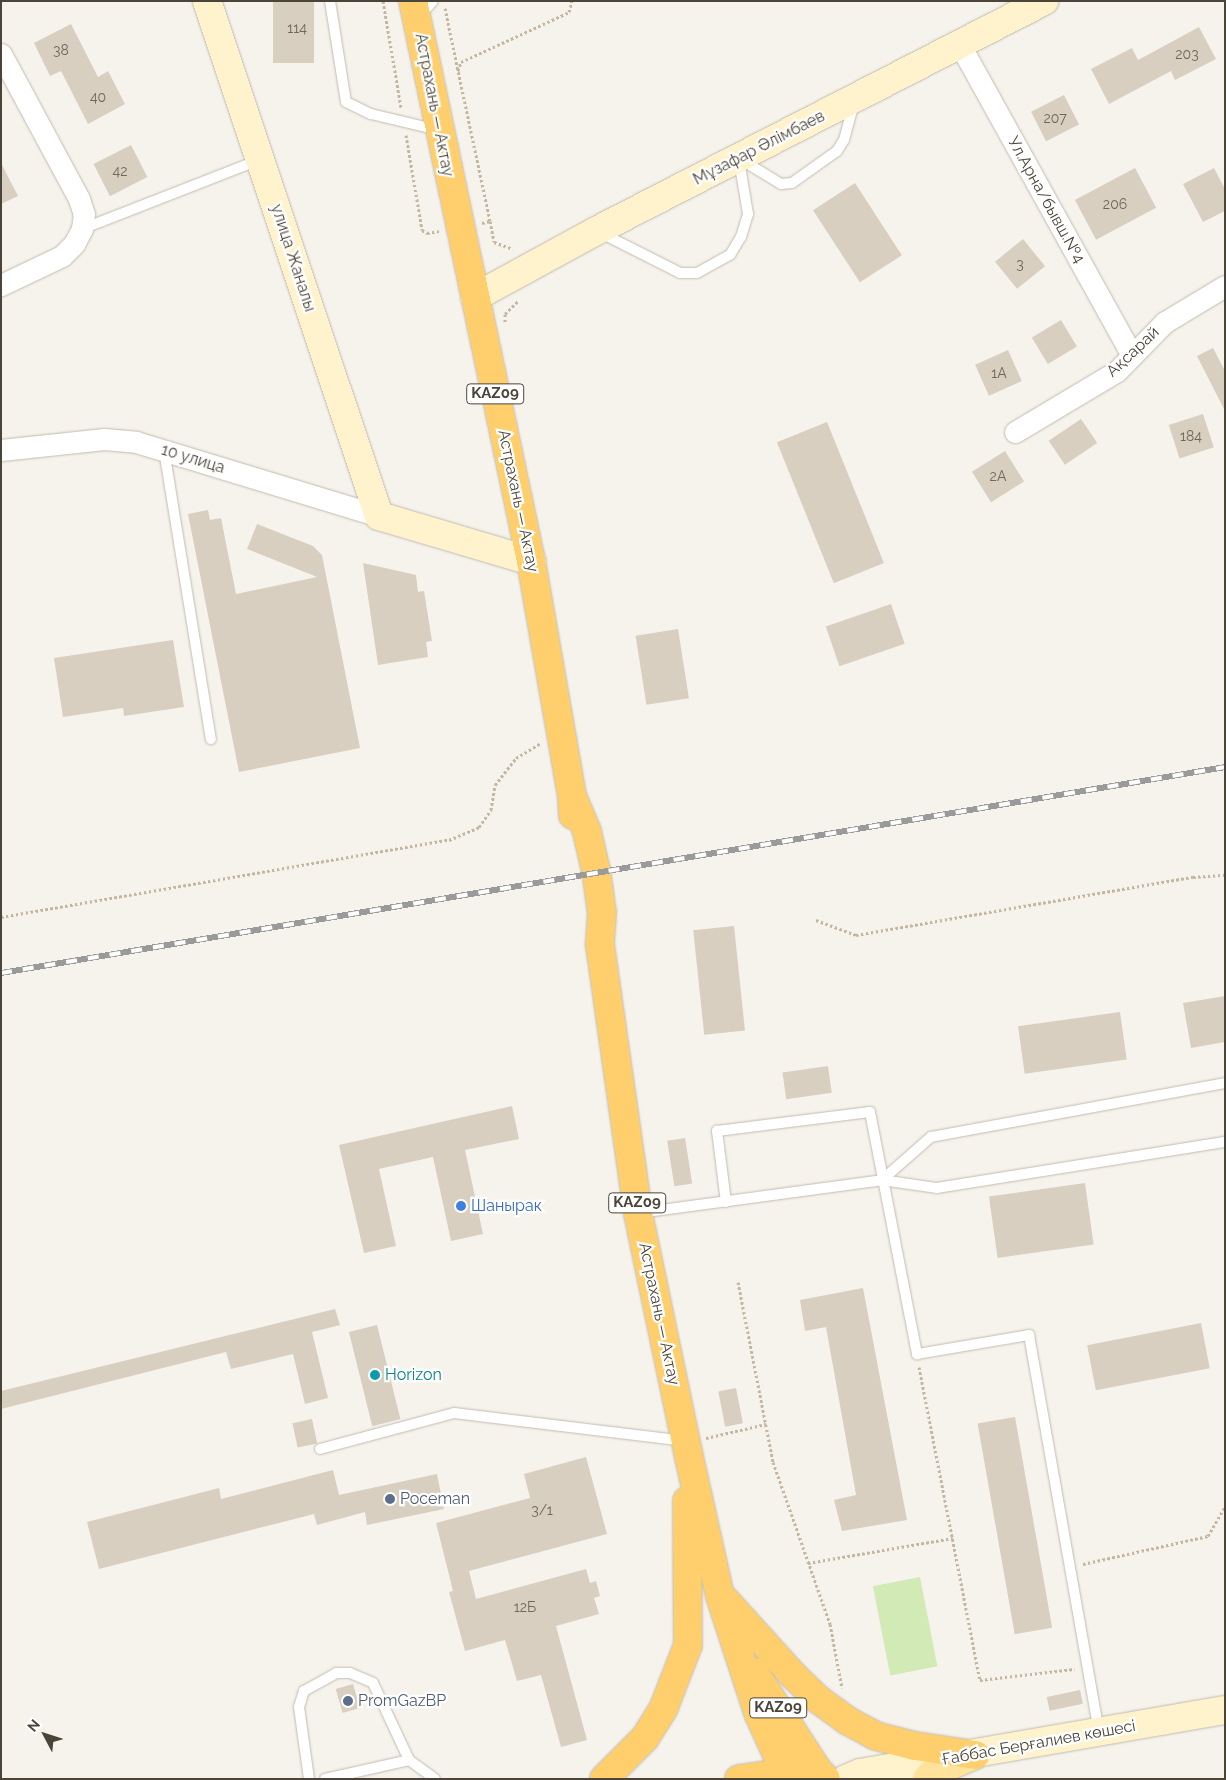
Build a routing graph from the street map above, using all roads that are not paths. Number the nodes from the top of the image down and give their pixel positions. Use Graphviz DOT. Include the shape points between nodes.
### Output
graph roads {
  1 [pos="207,1"];
  2 [pos="330,1"];
  3 [pos="1037,3"];
  4 [pos="421,8"];
  5 [pos="960,45"];
  6 [pos="1,54"];
  7 [pos="855,98"];
  8 [pos="440,131"];
  9 [pos="739,158"];
  10 [pos="260,160"];
  11 [pos="82,229"];
  12 [pos="596,231"];
  13 [pos="1,285"];
  14 [pos="1225,286"];
  15 [pos="475,297"];
  16 [pos="1132,356"];
  17 [pos="1016,432"];
  18 [pos="1,450"];
  19 [pos="164,450"];
  20 [pos="379,516"];
  21 [pos="531,561"];
  22 [pos="212,739"];
  23 [pos="1225,1083"];
  24 [pos="1225,1142"];
  25 [pos="882,1180"];
  26 [pos="726,1202"];
  27 [pos="638,1213"];
  28 [pos="320,1448"];
  29 [pos="687,1449"];
  30 [pos="720,1596"];
  31 [pos="737,1648"];
  32 [pos="1225,1710"];
  33 [pos="1099,1732"];
  34 [pos="975,1755"];
  35 [pos="409,1760"];
  36 [pos="822,1774"];
  37 [pos="786,1775"];
  38 [pos="849,1777"];
  39 [pos="310,1779"];
  40 [pos="325,1779"];
  41 [pos="435,1779"];
  42 [pos="604,1779"];
  43 [pos="739,1779"];
  44 [pos="927,1779"];
  1 -- 10 [label="street, улица Жаналы"];
  2 -- 8 [label="lane" via="346,102 371,114"];
  3 -- 5 [label="street, Мұзафар Әлімбаев"];
  4 -- 8 [label="highway, Астрахань — Актау / KAZ09"];
  5 -- 7 [label="street, Мұзафар Әлімбаев"];
  5 -- 16 [label="street, Ул.Арна/бывш.№4"];
  6 -- 11 [label="street" via="79,199 84,214"];
  7 -- 9 [label="street, Мұзафар Әлімбаев"];
  7 -- 9 [label="lane" via="844,140 837,151 792,183 780,184"];
  8 -- 15 [label="highway, Астрахань — Актау / KAZ09"];
  9 -- 12 [label="street, Мұзафар Әлімбаев"];
  9 -- 12 [label="lane" via="748,214 741,237 730,255 698,273 680,273"];
  10 -- 11 [label="lane"];
  10 -- 20 [label="street, улица Жаналы"];
  11 -- 13 [label="street" via="62,256"];
  12 -- 15 [label="street, Мұзафар Әлімбаев"];
  14 -- 16 [label="street, Ақсарай" via="1165,322"];
  15 -- 21 [label="highway, Астрахань — Актау / KAZ09"];
  16 -- 17 [label="street, Ақсарай" via="1117,371"];
  18 -- 19 [label="street, 10 улица" via="104,439 136,442"];
  19 -- 20 [label="street, 10 улица"];
  19 -- 22 [label="lane"];
  20 -- 21 [label="street"];
  21 -- 27 [label="highway, Астрахань — Актау / KAZ09" via="572,796 596,870 602,912 600,945"];
  23 -- 25 [label="lane" via="931,1138"];
  24 -- 25 [label="lane" via="937,1188"];
  25 -- 26 [label="lane"];
  25 -- 26 [label="lane" via="870,1112 717,1131"];
  25 -- 33 [label="lane" via="917,1354 1029,1335"];
  26 -- 27 [label="lane"];
  27 -- 29 [label="highway, Астрахань — Актау / KAZ09"];
  28 -- 29 [label="lane" via="454,1414"];
  29 -- 30 [label="highway, Астрахань — Актау / KAZ09"];
  29 -- 42 [label="highway" via="688,1644 664,1707 645,1738"];
  30 -- 31 [label="highway, Астрахань — Актау / KAZ09"];
  30 -- 34 [label="highway" via="793,1676 848,1721 876,1736"];
  31 -- 36 [label="highway, Астрахань — Актау / KAZ09"];
  31 -- 37 [label="highway, Астрахань — Актау / KAZ09" via="759,1715"];
  32 -- 33 [label="street, Ғаббас Берғалиев көшесі"];
  33 -- 34 [label="street, Ғаббас Берғалиев көшесі"];
  34 -- 38 [label="street, Ғаббас Берғалиев көшесі"];
  34 -- 44 [label="main road"];
  35 -- 39 [label="lane" via="373,1683 350,1673 336,1674 304,1691 299,1707"];
  35 -- 40 [label="lane"];
  35 -- 41 [label="lane"];
  36 -- 37 [label="highway"];
  36 -- 38 [label="street, Ғаббас Берғалиев көшесі"];
  37 -- 43 [label="highway"];
}
